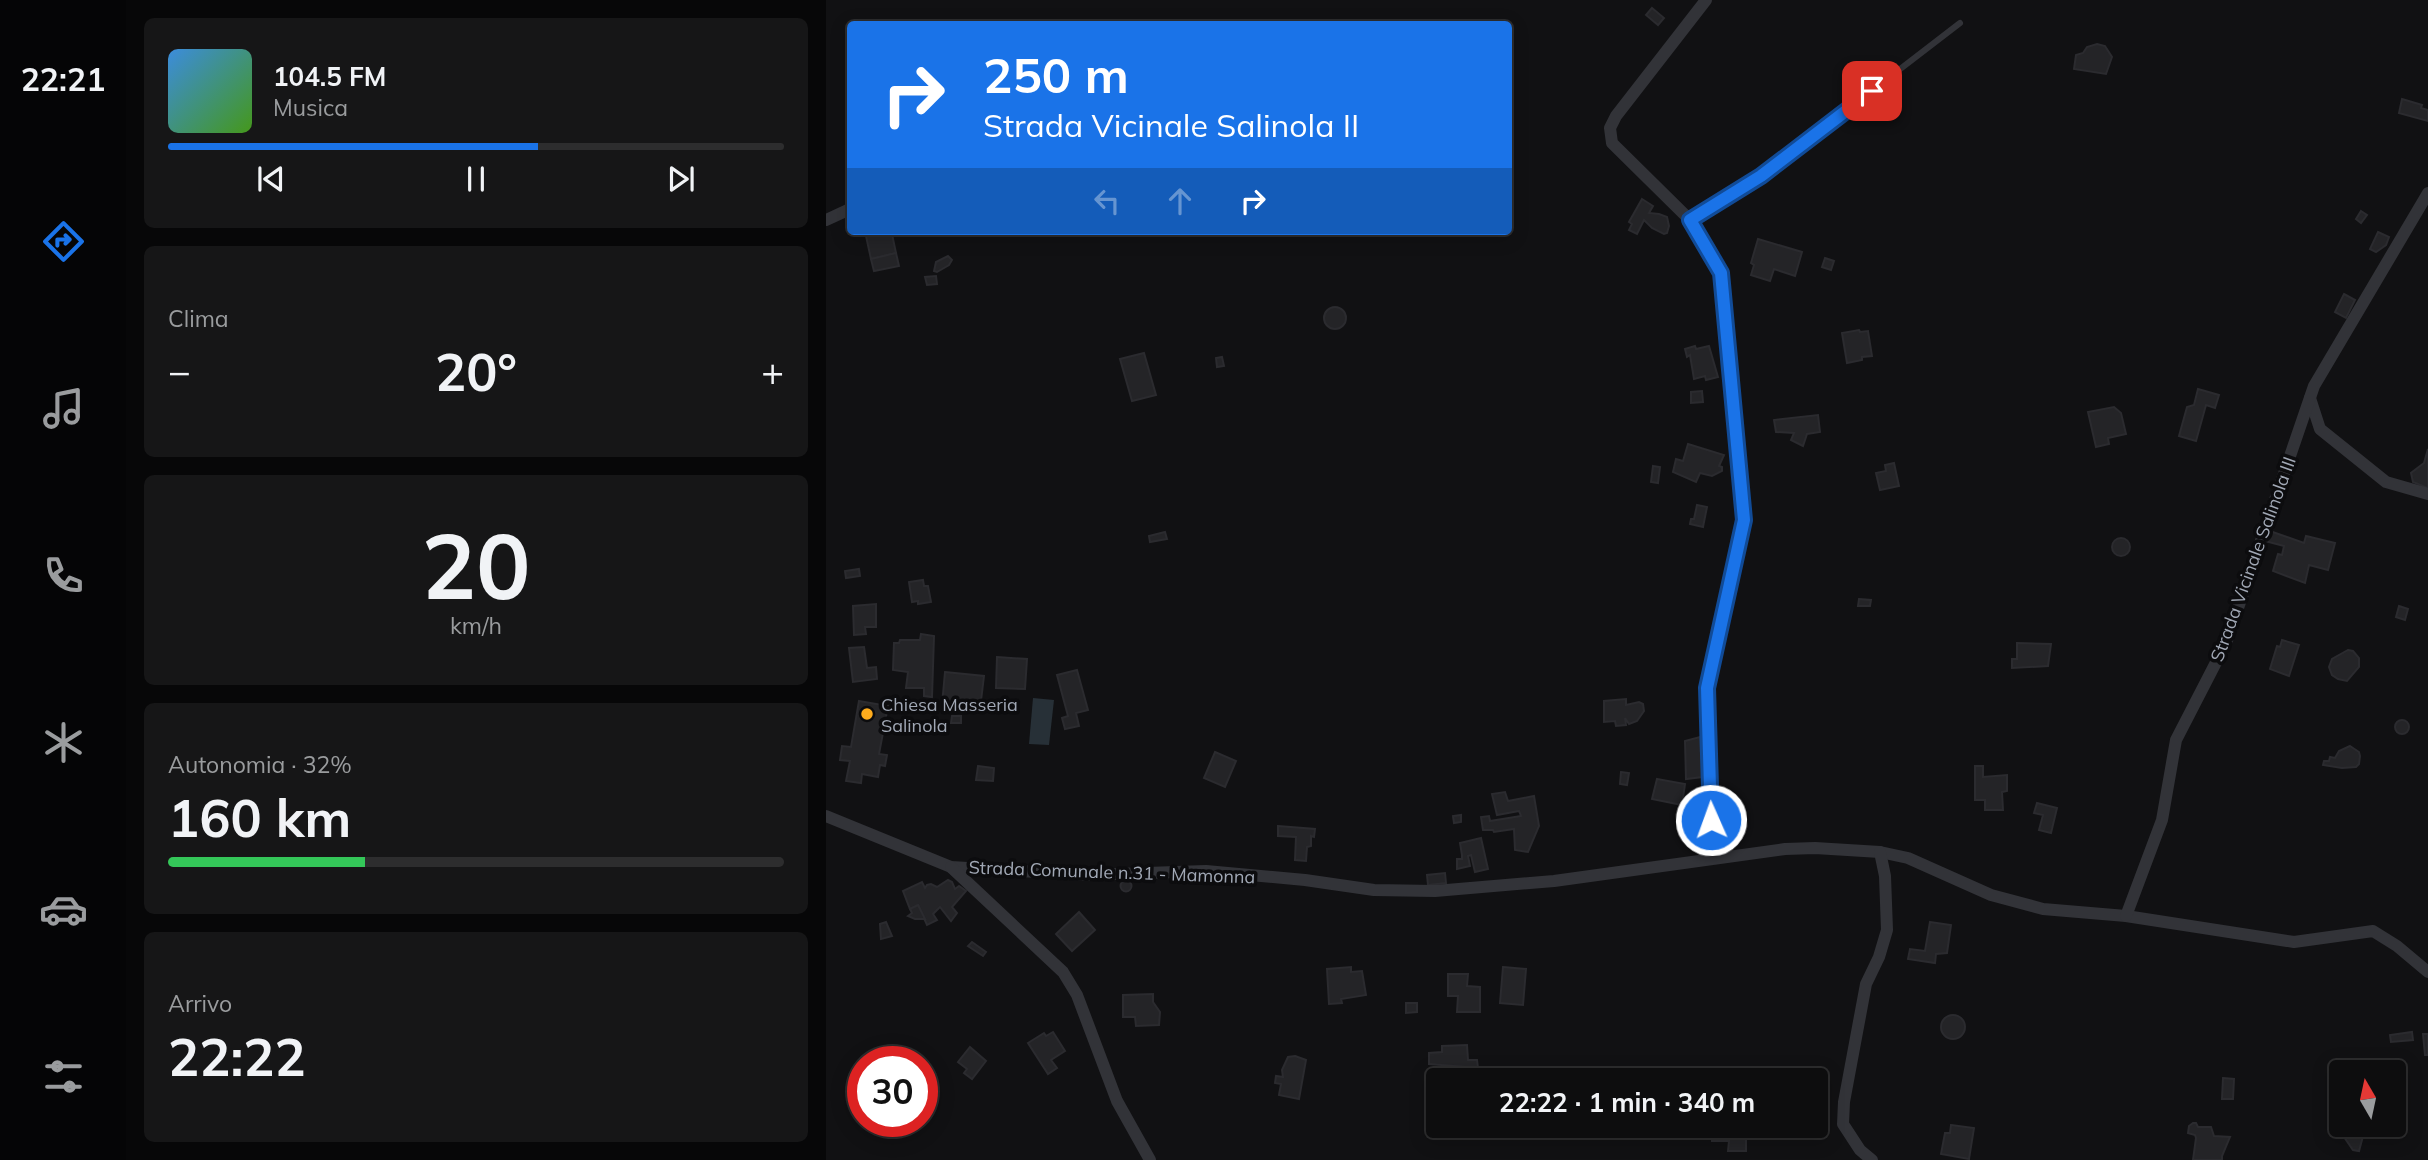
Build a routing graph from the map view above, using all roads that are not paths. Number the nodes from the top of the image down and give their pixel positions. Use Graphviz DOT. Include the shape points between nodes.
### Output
graph roads {
  1 [pos="1706,0"];
  2 [pos="1960,23"];
  3 [pos="2428,193"];
  4 [pos="847,210"];
  5 [pos="826,220"];
  6 [pos="1690,220"];
  7 [pos="2310,398"];
  8 [pos="2428,494"];
  9 [pos="826,816"];
  10 [pos="1880,852"];
  11 [pos="1707,859"];
  12 [pos="951,867"];
  13 [pos="2126,916"];
  14 [pos="2428,972"];
  15 [pos="1150,1160"];
  16 [pos="1872,1160"];
  1 -- 6 [label="street" via="1609,128 1612,143"];
  2 -- 6 [label="lane" via="1761,176"];
  3 -- 7 [label="street, Strada Vicinale Salinola III"];
  4 -- 5 [label="street"];
  6 -- 11 [label="street" via="1721,273 1744,520 1707,688 1711,820"];
  7 -- 8 [label="street" via="2320,429 2386,482"];
  7 -- 13 [label="street, Strada Vicinale Salinola III" via="2226,643 2176,740 2162,820"];
  9 -- 12 [label="street, Strada Comunale n.31 - Mamonna"];
  10 -- 11 [label="street, Strada Comunale n.31 - Mamonna" via="1815,848"];
  10 -- 13 [label="street, Strada Comunale n.31 - Mamonna" via="1908,858 1991,895 2043,909"];
  10 -- 16 [label="street" via="1887,930 1866,985 1843,1124"];
  11 -- 12 [label="street, Strada Comunale n.31 - Mamonna" via="1435,891 1374,890 1206,871 1086,875"];
  12 -- 15 [label="street" via="1063,972 1077,995 1117,1101"];
  13 -- 14 [label="street, Strada Comunale n.31 - Mamonna" via="2294,942 2373,931"];
}
